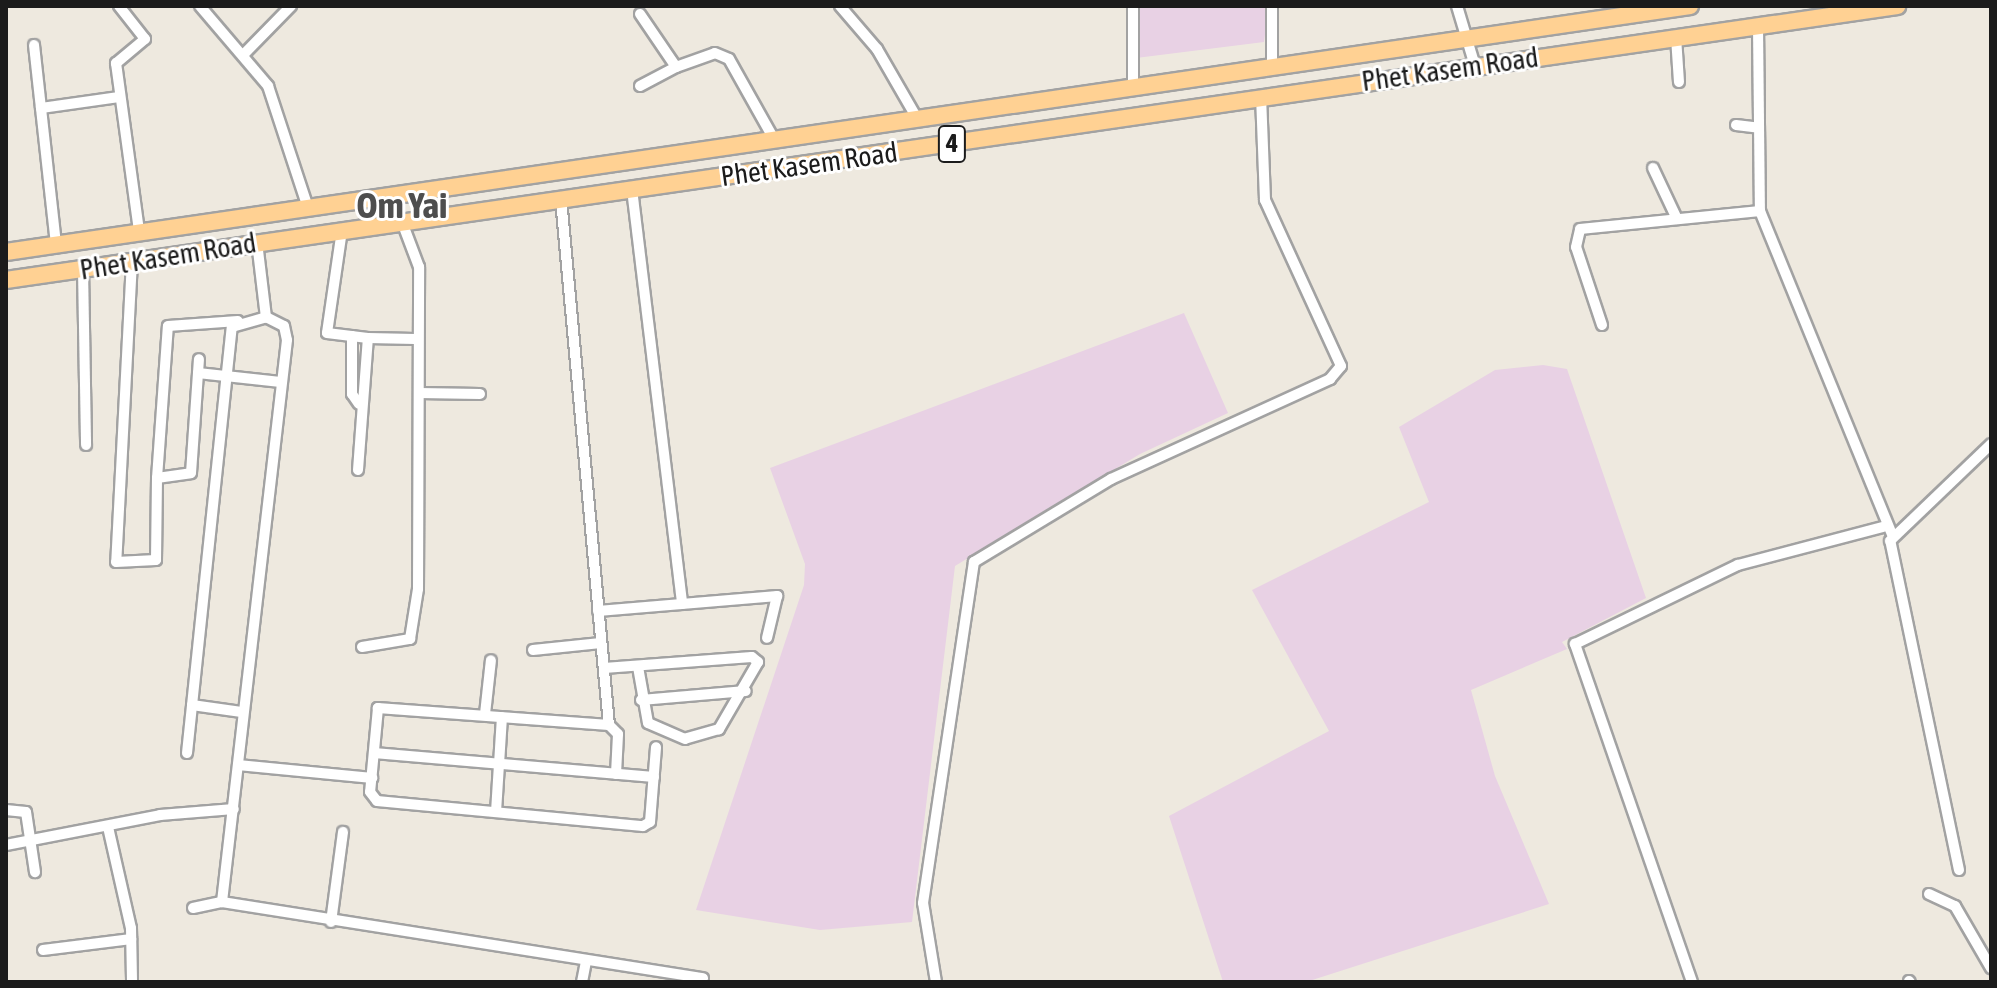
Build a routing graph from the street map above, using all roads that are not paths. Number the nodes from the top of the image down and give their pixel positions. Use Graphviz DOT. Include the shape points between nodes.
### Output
graph roads {
  1 [pos="119,6"];
  2 [pos="291,6"];
  3 [pos="840,6"];
  4 [pos="1133,6"];
  5 [pos="1272,6"];
  6 [pos="1457,6"];
  7 [pos="1690,6"];
  8 [pos="1897,6"];
  9 [pos="207,8"];
  10 [pos="645,18"];
  11 [pos="1758,26"];
  12 [pos="1494,34"];
  13 [pos="1676,37"];
  14 [pos="1468,38"];
  15 [pos="1656,40"];
  16 [pos="34,45"];
  17 [pos="245,53"];
  18 [pos="1289,65"];
  19 [pos="1475,66"];
  20 [pos="676,67"];
  21 [pos="1272,67"];
  22 [pos="1429,73"];
  23 [pos="1679,82"];
  24 [pos="640,86"];
  25 [pos="1133,88"];
  26 [pos="119,97"];
  27 [pos="1261,97"];
  28 [pos="41,108"];
  29 [pos="918,120"];
  30 [pos="1736,125"];
  31 [pos="1759,128"];
  32 [pos="775,141"];
  33 [pos="1653,168"];
  34 [pos="632,189"];
  35 [pos="561,199"];
  36 [pos="308,208"];
  37 [pos="1760,211"];
  38 [pos="1677,219"];
  39 [pos="402,222"];
  40 [pos="342,230"];
  41 [pos="139,232"];
  42 [pos="257,242"];
  43 [pos="56,244"];
  44 [pos="6,252"];
  45 [pos="132,261"];
  46 [pos="83,269"];
  47 [pos="6,280"];
  48 [pos="266,317"];
  49 [pos="238,321"];
  50 [pos="1602,325"];
  51 [pos="352,336"];
  52 [pos="368,338"];
  53 [pos="415,339"];
  54 [pos="199,359"];
  55 [pos="198,373"];
  56 [pos="228,376"];
  57 [pos="281,382"];
  58 [pos="419,393"];
  59 [pos="480,394"];
  60 [pos="359,404"];
  61 [pos="1991,444"];
  62 [pos="86,445"];
  63 [pos="358,470"];
  64 [pos="157,478"];
  65 [pos="1883,527"];
  66 [pos="1892,535"];
  67 [pos="682,604"];
  68 [pos="598,611"];
  69 [pos="767,638"];
  70 [pos="601,643"];
  71 [pos="362,647"];
  72 [pos="533,650"];
  73 [pos="491,660"];
  74 [pos="638,667"];
  75 [pos="604,668"];
  76 [pos="746,691"];
  77 [pos="641,700"];
  78 [pos="192,705"];
  79 [pos="242,712"];
  80 [pos="485,714"];
  81 [pos="502,717"];
  82 [pos="609,725"];
  83 [pos="656,747"];
  84 [pos="187,753"];
  85 [pos="374,753"];
  86 [pos="500,764"];
  87 [pos="238,765"];
  88 [pos="616,774"];
  89 [pos="654,777"];
  90 [pos="372,778"];
  91 [pos="234,809"];
  92 [pos="6,810"];
  93 [pos="496,812"];
  94 [pos="108,827"];
  95 [pos="343,832"];
  96 [pos="29,842"];
  97 [pos="6,845"];
  98 [pos="1959,870"];
  99 [pos="35,872"];
  100 [pos="1929,894"];
  101 [pos="222,902"];
  102 [pos="193,908"];
  103 [pos="331,922"];
  104 [pos="131,939"];
  105 [pos="43,950"];
  106 [pos="586,961"];
  107 [pos="1991,968"];
  108 [pos="703,978"];
  109 [pos="132,982"];
  110 [pos="582,982"];
  111 [pos="936,982"];
  112 [pos="1692,982"];
  1 -- 26 [label="street" via="145,39 117,58"];
  2 -- 17 [label="street"];
  3 -- 29 [label="street" via="877,49"];
  4 -- 25 [label="street"];
  5 -- 21 [label="street"];
  6 -- 14 [label="street"];
  7 -- 12 [label="main road, Phet Kasem Road / 4"];
  8 -- 11 [label="main road, Phet Kasem Road / 4"];
  9 -- 17 [label="street"];
  10 -- 20 [label="street"];
  11 -- 13 [label="main road, Phet Kasem Road / 4"];
  11 -- 31 [label="street"];
  12 -- 14 [label="main road, Phet Kasem Road / 4"];
  12 -- 15 [label="main road" via="1483,41 1484,52 1610,37"];
  13 -- 15 [label="main road, Phet Kasem Road / 4"];
  13 -- 23 [label="street"];
  14 -- 18 [label="main road, Phet Kasem Road / 4"];
  14 -- 19 [label="street"];
  15 -- 19 [label="main road, Phet Kasem Road / 4"];
  16 -- 28 [label="street"];
  17 -- 36 [label="street" via="283,119"];
  18 -- 21 [label="main road, Phet Kasem Road / 4"];
  18 -- 22 [label="main road" via="1332,68 1444,53 1446,64"];
  19 -- 22 [label="main road, Phet Kasem Road / 4"];
  20 -- 24 [label="street"];
  20 -- 32 [label="street" via="724,56"];
  21 -- 25 [label="main road, Phet Kasem Road / 4"];
  22 -- 27 [label="main road, Phet Kasem Road / 4"];
  25 -- 29 [label="main road, Phet Kasem Road / 4"];
  26 -- 28 [label="street"];
  26 -- 41 [label="street"];
  27 -- 34 [label="main road, Phet Kasem Road / 4"];
  27 -- 111 [label="street" via="1265,200 1341,366 1330,379 1111,479 974,562 923,903"];
  28 -- 43 [label="street"];
  29 -- 32 [label="main road, Phet Kasem Road / 4"];
  30 -- 31 [label="street"];
  31 -- 37 [label="street"];
  32 -- 36 [label="main road, Phet Kasem Road / 4"];
  33 -- 38 [label="street"];
  34 -- 35 [label="main road, Phet Kasem Road / 4"];
  34 -- 67 [label="street"];
  35 -- 39 [label="main road, Phet Kasem Road / 4"];
  35 -- 68 [label="street"];
  36 -- 41 [label="main road, Phet Kasem Road / 4"];
  37 -- 38 [label="street"];
  37 -- 65 [label="street"];
  38 -- 50 [label="street" via="1580,229 1576,247"];
  39 -- 40 [label="main road, Phet Kasem Road / 4"];
  39 -- 53 [label="street" via="419,267"];
  40 -- 42 [label="main road, Phet Kasem Road / 4"];
  40 -- 51 [label="street" via="327,333"];
  41 -- 43 [label="main road, Phet Kasem Road / 4"];
  42 -- 45 [label="main road, Phet Kasem Road / 4"];
  42 -- 48 [label="street"];
  43 -- 44 [label="main road, Phet Kasem Road / 4"];
  45 -- 46 [label="main road, Phet Kasem Road / 4"];
  45 -- 64 [label="street" via="116,562 156,560"];
  46 -- 47 [label="main road, Phet Kasem Road / 4"];
  46 -- 62 [label="street"];
  48 -- 49 [label="street"];
  48 -- 57 [label="street" via="286,330"];
  49 -- 56 [label="street"];
  49 -- 64 [label="street" via="168,326"];
  51 -- 52 [label="street"];
  51 -- 60 [label="street" via="352,394"];
  52 -- 53 [label="street"];
  52 -- 60 [label="street"];
  53 -- 58 [label="street"];
  54 -- 55 [label="street"];
  55 -- 56 [label="street"];
  55 -- 64 [label="street" via="191,473"];
  56 -- 57 [label="street"];
  56 -- 78 [label="street"];
  57 -- 79 [label="street"];
  58 -- 59 [label="street"];
  58 -- 71 [label="street" via="413,632 403,643"];
  60 -- 63 [label="street"];
  61 -- 66 [label="street"];
  65 -- 66 [label="street"];
  65 -- 112 [label="street" via="1738,565 1575,644"];
  66 -- 98 [label="street" via="1894,577"];
  67 -- 68 [label="street"];
  67 -- 69 [label="street" via="777,596"];
  68 -- 70 [label="street"];
  70 -- 72 [label="street"];
  70 -- 75 [label="street"];
  73 -- 80 [label="street"];
  74 -- 75 [label="street"];
  74 -- 76 [label="street" via="752,657 758,662"];
  74 -- 77 [label="street"];
  75 -- 82 [label="street"];
  76 -- 77 [label="street"];
  76 -- 77 [label="street" via="719,729 698,739 653,728"];
  78 -- 79 [label="street"];
  78 -- 84 [label="street"];
  79 -- 87 [label="street"];
  80 -- 81 [label="street"];
  80 -- 85 [label="street" via="380,707"];
  81 -- 82 [label="street"];
  81 -- 86 [label="street"];
  82 -- 88 [label="street" via="618,734"];
  83 -- 89 [label="street"];
  85 -- 86 [label="street"];
  85 -- 90 [label="street"];
  86 -- 88 [label="street"];
  86 -- 93 [label="street"];
  87 -- 90 [label="street"];
  87 -- 91 [label="street"];
  88 -- 89 [label="street"];
  89 -- 93 [label="street" via="650,822 643,826"];
  90 -- 93 [label="street" via="377,801"];
  91 -- 94 [label="street"];
  91 -- 101 [label="street"];
  92 -- 96 [label="street" via="26,812"];
  94 -- 96 [label="street"];
  94 -- 104 [label="street"];
  95 -- 103 [label="street"];
  96 -- 97 [label="street"];
  96 -- 99 [label="street"];
  100 -- 107 [label="street" via="1955,906"];
  101 -- 102 [label="street"];
  101 -- 103 [label="street"];
  103 -- 106 [label="street"];
  104 -- 105 [label="street"];
  104 -- 109 [label="street"];
  106 -- 108 [label="street"];
  106 -- 110 [label="street"];
}
